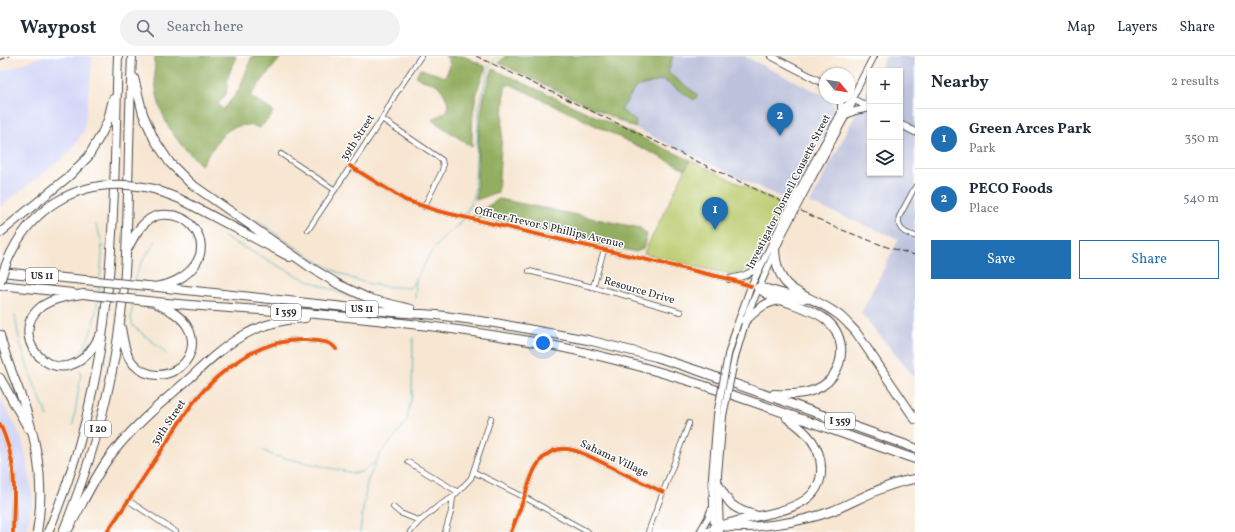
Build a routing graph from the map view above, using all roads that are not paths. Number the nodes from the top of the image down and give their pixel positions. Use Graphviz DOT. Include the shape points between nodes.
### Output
graph roads {
  1 [pos="118,56"];
  2 [pos="132,56"];
  3 [pos="421,56"];
  4 [pos="771,56"];
  5 [pos="874,56"];
  6 [pos="132,65"];
  7 [pos="819,81"];
  8 [pos="117,85"];
  9 [pos="855,89"];
  10 [pos="855,100"];
  11 [pos="841,104"];
  12 [pos="848,104"];
  13 [pos="867,106"];
  14 [pos="867,109"];
  15 [pos="844,114"];
  16 [pos="382,119"];
  17 [pos="903,126"];
  18 [pos="915,132"];
  19 [pos="282,154"];
  20 [pos="350,166"];
  21 [pos="915,187"];
  22 [pos="335,190"];
  23 [pos="424,207"];
  24 [pos="308,230"];
  25 [pos="0,232"];
  26 [pos="781,232"];
  27 [pos="915,236"];
  28 [pos="775,249"];
  29 [pos="604,250"];
  30 [pos="126,252"];
  31 [pos="762,262"];
  32 [pos="310,267"];
  33 [pos="529,271"];
  34 [pos="0,272"];
  35 [pos="729,279"];
  36 [pos="0,283"];
  37 [pos="148,286"];
  38 [pos="593,287"];
  39 [pos="755,287"];
  40 [pos="83,294"];
  41 [pos="782,300"];
  42 [pos="150,302"];
  43 [pos="814,302"];
  44 [pos="680,312"];
  45 [pos="437,314"];
  46 [pos="338,317"];
  47 [pos="745,321"];
  48 [pos="120,322"];
  49 [pos="104,327"];
  50 [pos="0,335"];
  51 [pos="336,349"];
  52 [pos="0,378"];
  53 [pos="765,394"];
  54 [pos="777,411"];
  55 [pos="720,416"];
  56 [pos="491,418"];
  57 [pos="915,419"];
  58 [pos="689,423"];
  59 [pos="0,424"];
  60 [pos="35,441"];
  61 [pos="915,448"];
  62 [pos="915,459"];
  63 [pos="408,462"];
  64 [pos="474,472"];
  65 [pos="915,479"];
  66 [pos="718,484"];
  67 [pos="458,492"];
  68 [pos="663,492"];
  69 [pos="453,497"];
  70 [pos="524,497"];
  71 [pos="129,501"];
  72 [pos="393,507"];
  73 [pos="713,507"];
  74 [pos="757,516"];
  75 [pos="420,521"];
  76 [pos="750,526"];
  77 [pos="717,529"];
  78 [pos="13,532"];
  79 [pos="37,532"];
  80 [pos="48,532"];
  81 [pos="63,532"];
  82 [pos="67,532"];
  83 [pos="107,532"];
  84 [pos="176,532"];
  85 [pos="410,532"];
  86 [pos="444,532"];
  87 [pos="511,532"];
  88 [pos="588,532"];
  89 [pos="648,532"];
  90 [pos="701,532"];
  91 [pos="739,532"];
  1 -- 8 [label="highway, I 20"];
  2 -- 6 [label="highway, I 20"];
  3 -- 16 [label="street, 39th Street"];
  4 -- 7 [label="main road"];
  5 -- 9 [label="main road, Investigator Dornell Cousette Street"];
  6 -- 30 [label="highway, I 20"];
  6 -- 32 [label="highway" via="148,126 162,151 180,174 201,192"];
  8 -- 25 [label="highway" via="108,120 88,157 68,177"];
  8 -- 49 [label="highway, I 20" via="112,233"];
  10 -- 13 [label="main road"];
  11 -- 15 [label="main road"];
  12 -- 15 [label="main road, Investigator Dornell Cousette Street"];
  14 -- 15 [label="main road"];
  15 -- 26 [label="main road, Investigator Dornell Cousette Street, bridge"];
  16 -- 20 [label="street, 39th Street"];
  16 -- 23 [label="street" via="442,160 442,170"];
  17 -- 18 [label="main road"];
  19 -- 22 [label="street"];
  20 -- 22 [label="street, 39th Street"];
  20 -- 23 [label="street, Officer Trevor S Phillips Avenue" via="405,200"];
  21 -- 27 [label="street" via="898,221 902,231"];
  22 -- 24 [label="street, 39th Street"];
  23 -- 29 [label="street, Officer Trevor S Phillips Avenue"];
  26 -- 28 [label="main road, Investigator Dornell Cousette Street"];
  26 -- 31 [label="main road, Investigator Dornell Cousette Street"];
  28 -- 39 [label="main road, Investigator Dornell Cousette Street"];
  28 -- 43 [label="highway" via="781,278 790,288"];
  29 -- 35 [label="street, Officer Trevor S Phillips Avenue"];
  29 -- 38 [label="street, Resource Drive"];
  30 -- 37 [label="highway" via="139,229 150,219 158,216 168,214 181,217 195,230 199,238 200,252 193,269 174,282"];
  30 -- 48 [label="highway, I 20"];
  31 -- 35 [label="main road" via="749,274"];
  31 -- 39 [label="main road, Investigator Dornell Cousette Street"];
  32 -- 36 [label="highway, bridge" via="180,199 134,185 105,185 86,189 44,210 22,234 10,254"];
  32 -- 45 [label="highway" via="344,288 370,299"];
  33 -- 38 [label="street, Resource Drive"];
  34 -- 37 [label="highway, US 11, bridge"];
  35 -- 39 [label="street, Officer Trevor S Phillips Avenue"];
  36 -- 40 [label="highway, US 11"];
  37 -- 45 [label="highway, US 11" via="392,312"];
  38 -- 44 [label="street, Resource Drive"];
  39 -- 41 [label="highway" via="764,294"];
  39 -- 43 [label="highway"];
  39 -- 47 [label="main road, Investigator Dornell Cousette Street"];
  39 -- 55 [label="main road, Investigator Dornell Cousette Street, bridge" via="737,325 728,355"];
  40 -- 42 [label="highway, I 359, bridge"];
  40 -- 49 [label="highway" via="59,298 39,309 29,330 33,350 53,365 73,364 88,353"];
  41 -- 47 [label="highway" via="764,304"];
  41 -- 53 [label="highway" via="822,316 833,326 840,343 840,362 831,379 816,390 807,393"];
  42 -- 46 [label="highway, I 359"];
  42 -- 48 [label="highway" via="168,309 181,319 191,334 192,344 188,358 174,371 161,375 151,374 135,365 128,356"];
  43 -- 57 [label="highway" via="836,313 856,332"];
  45 -- 53 [label="highway, I 359" via="610,345 692,368"];
  46 -- 54 [label="highway, I 359" via="427,326 560,347 669,374"];
  46 -- 82 [label="highway" via="281,321 254,329 230,344 145,417 125,438 100,472"];
  47 -- 55 [label="main road, Investigator Dornell Cousette Street, bridge"];
  48 -- 81 [label="highway, I 20" via="112,370 89,461"];
  49 -- 80 [label="highway, I 20" via="86,419 68,481"];
  50 -- 60 [label="highway" via="28,413"];
  51 -- 71 [label="street, 39th Street" via="330,343 297,340 256,350 244,356 193,403"];
  52 -- 60 [label="highway"];
  53 -- 61 [label="highway, I 359"];
  54 -- 62 [label="highway, I 359"];
  54 -- 74 [label="highway" via="805,432 814,443 821,460 820,479 814,492 804,502 787,510"];
  55 -- 66 [label="main road, Investigator Dornell Cousette Street"];
  55 -- 73 [label="main road, Investigator Dornell Cousette Street" via="712,476"];
  56 -- 64 [label="street"];
  58 -- 68 [label="street"];
  59 -- 78 [label="street" via="10,448 13,464"];
  60 -- 79 [label="highway" via="40,479"];
  63 -- 67 [label="street"];
  64 -- 67 [label="street"];
  64 -- 70 [label="street"];
  65 -- 76 [label="highway" via="892,485 820,515"];
  66 -- 74 [label="highway" via="732,506"];
  66 -- 77 [label="main road, Investigator Dornell Cousette Street"];
  67 -- 69 [label="street"];
  68 -- 70 [label="street, Sahama Village" via="588,454 566,449 552,452 541,460 535,468"];
  68 -- 89 [label="street"];
  69 -- 75 [label="street"];
  69 -- 86 [label="street"];
  70 -- 87 [label="street, Sahama Village"];
  70 -- 88 [label="street"];
  71 -- 83 [label="street, 39th Street"];
  71 -- 84 [label="street"];
  72 -- 75 [label="street" via="400,513"];
  73 -- 77 [label="main road, Investigator Dornell Cousette Street"];
  73 -- 90 [label="main road"];
  74 -- 77 [label="highway" via="731,521"];
  75 -- 85 [label="street"];
  76 -- 77 [label="highway"];
  76 -- 91 [label="highway"];
  77 -- 90 [label="street"];
}
